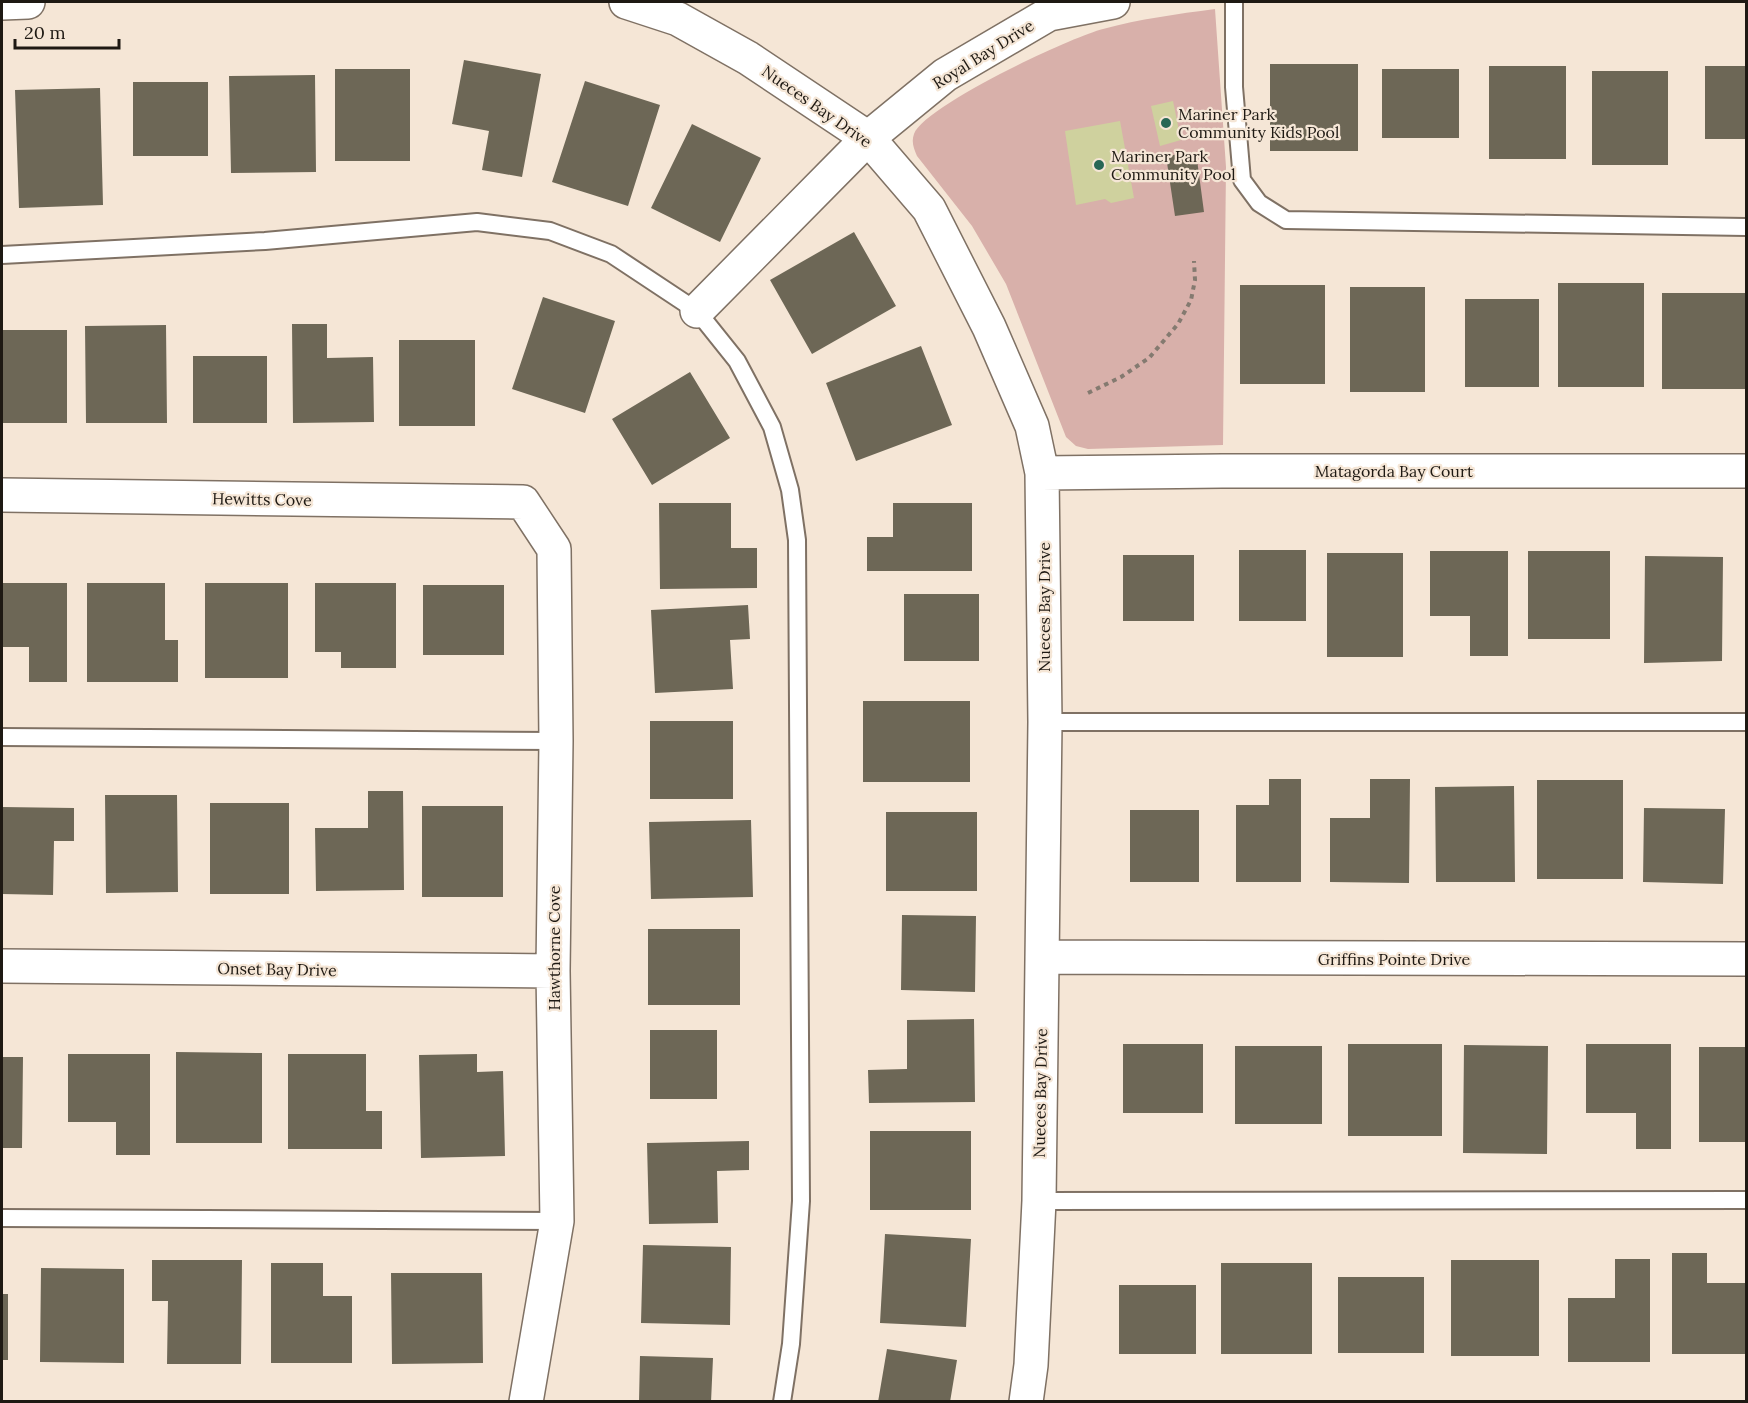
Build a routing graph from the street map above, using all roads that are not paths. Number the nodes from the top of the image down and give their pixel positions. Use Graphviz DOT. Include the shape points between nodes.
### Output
graph roads {
  1 [pos="28,2"];
  2 [pos="626,2"];
  3 [pos="1113,2"];
  4 [pos="1234,2"];
  5 [pos="2,3"];
  6 [pos="868,138"];
  7 [pos="1746,227"];
  8 [pos="2,255"];
  9 [pos="697,311"];
  10 [pos="1746,471"];
  11 [pos="1042,473"];
  12 [pos="2,495"];
  13 [pos="523,502"];
  14 [pos="1045,722"];
  15 [pos="1746,722"];
  16 [pos="2,737"];
  17 [pos="556,741"];
  18 [pos="1042,957"];
  19 [pos="1746,959"];
  20 [pos="2,966"];
  21 [pos="553,971"];
  22 [pos="1746,1200"];
  23 [pos="1039,1201"];
  24 [pos="2,1218"];
  25 [pos="557,1221"];
  26 [pos="526,1401"];
  27 [pos="782,1401"];
  28 [pos="1026,1401"];
  1 -- 5 [label="street"];
  2 -- 6 [label="street, Nueces Bay Drive" via="678,19 728,47"];
  3 -- 6 [label="street, Royal Bay Drive" via="1049,14 945,75"];
  4 -- 7 [label="lane" via="1234,87 1242,180 1259,202 1286,220"];
  6 -- 9 [label="street, Royal Bay Drive"];
  6 -- 11 [label="street, Nueces Bay Drive" via="929,209 989,327 1028,416"];
  8 -- 9 [label="lane" via="265,241 477,222 550,231 611,254"];
  9 -- 27 [label="lane" via="737,361 772,427 789,489 797,540 801,1201 791,1344"];
  10 -- 11 [label="street, Matagorda Bay Court"];
  11 -- 14 [label="street, Nueces Bay Drive"];
  12 -- 13 [label="street, Hewitts Cove"];
  13 -- 17 [label="street, Hawthorne Cove" via="554,549"];
  14 -- 15 [label="lane"];
  14 -- 18 [label="street, Nueces Bay Drive"];
  16 -- 17 [label="lane"];
  17 -- 21 [label="street, Hawthorne Cove"];
  18 -- 19 [label="street, Griffins Pointe Drive"];
  18 -- 23 [label="street, Nueces Bay Drive"];
  20 -- 21 [label="street, Onset Bay Drive"];
  21 -- 25 [label="street, Hawthorne Cove"];
  22 -- 23 [label="lane"];
  23 -- 28 [label="street, Nueces Bay Drive"];
  24 -- 25 [label="lane"];
  25 -- 26 [label="street, Hawthorne Cove"];
}
